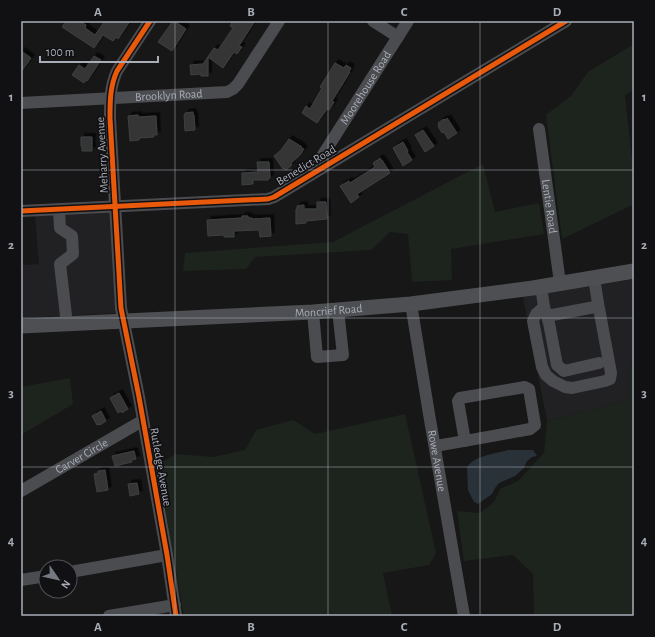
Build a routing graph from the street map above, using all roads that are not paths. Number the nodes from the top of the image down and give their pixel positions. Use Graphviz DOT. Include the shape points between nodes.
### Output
graph roads {
  1 [pos="150,21"];
  2 [pos="279,21"];
  3 [pos="373,21"];
  4 [pos="408,21"];
  5 [pos="566,21"];
  6 [pos="398,37"];
  7 [pos="110,98"];
  8 [pos="21,103"];
  9 [pos="539,129"];
  10 [pos="310,174"];
  11 [pos="115,206"];
  12 [pos="59,210"];
  13 [pos="21,212"];
  14 [pos="634,271"];
  15 [pos="594,278"];
  16 [pos="560,283"];
  17 [pos="541,286"];
  18 [pos="598,303"];
  19 [pos="412,304"];
  20 [pos="338,310"];
  21 [pos="313,312"];
  22 [pos="546,312"];
  23 [pos="124,321"];
  24 [pos="67,324"];
  25 [pos="21,326"];
  26 [pos="599,363"];
  27 [pos="142,421"];
  28 [pos="465,441"];
  29 [pos="435,446"];
  30 [pos="21,491"];
  31 [pos="167,555"];
  32 [pos="78,571"];
  33 [pos="38,577"];
  34 [pos="21,580"];
  35 [pos="175,610"];
  36 [pos="109,616"];
  37 [pos="464,616"];
  1 -- 7 [label="street, Meharry Avenue" via="117,71"];
  2 -- 7 [label="street, Brooklyn Road" via="238,84 227,92"];
  3 -- 6 [label="street"];
  4 -- 6 [label="street, Moorehouse Road"];
  5 -- 10 [label="street, Benedict Road"];
  6 -- 10 [label="street, Moorehouse Road"];
  7 -- 8 [label="street, Brooklyn Road"];
  7 -- 11 [label="street, Meharry Avenue"];
  9 -- 16 [label="street, Lentie Road"];
  10 -- 11 [label="street, Benedict Road" via="274,197 262,200"];
  11 -- 12 [label="street, Benedict Road"];
  11 -- 23 [label="street, Meharry Avenue"];
  12 -- 13 [label="street, Benedict Road"];
  12 -- 24 [label="street" via="60,228 72,236 73,254 60,264"];
  14 -- 15 [label="main road, Moncrief Road"];
  15 -- 16 [label="main road, Moncrief Road"];
  15 -- 18 [label="street"];
  16 -- 17 [label="main road, Moncrief Road"];
  17 -- 19 [label="main road, Moncrief Road"];
  17 -- 22 [label="street"];
  18 -- 22 [label="street" via="595,307"];
  18 -- 22 [label="street" via="610,379 572,388 553,381 542,367 533,321 536,314"];
  19 -- 20 [label="main road, Moncrief Road"];
  19 -- 29 [label="street, Rowe Avenue"];
  20 -- 21 [label="main road, Moncrief Road"];
  20 -- 21 [label="street" via="343,355 317,357"];
  21 -- 23 [label="main road, Moncrief Road"];
  22 -- 26 [label="street" via="557,365 564,371"];
  23 -- 24 [label="main road, Moncrief Road"];
  23 -- 27 [label="street, Rutledge Avenue"];
  24 -- 25 [label="main road, Moncrief Road"];
  27 -- 30 [label="street, Carver Circle"];
  27 -- 31 [label="street, Rutledge Avenue"];
  28 -- 28 [label="street" via="530,429 535,425 529,389 525,387 460,398 458,401"];
  28 -- 29 [label="street"];
  29 -- 37 [label="street, Rowe Avenue"];
  31 -- 32 [label="street"];
  31 -- 35 [label="street, Rutledge Avenue"];
  33 -- 34 [label="street"];
  35 -- 36 [label="street"];
}
